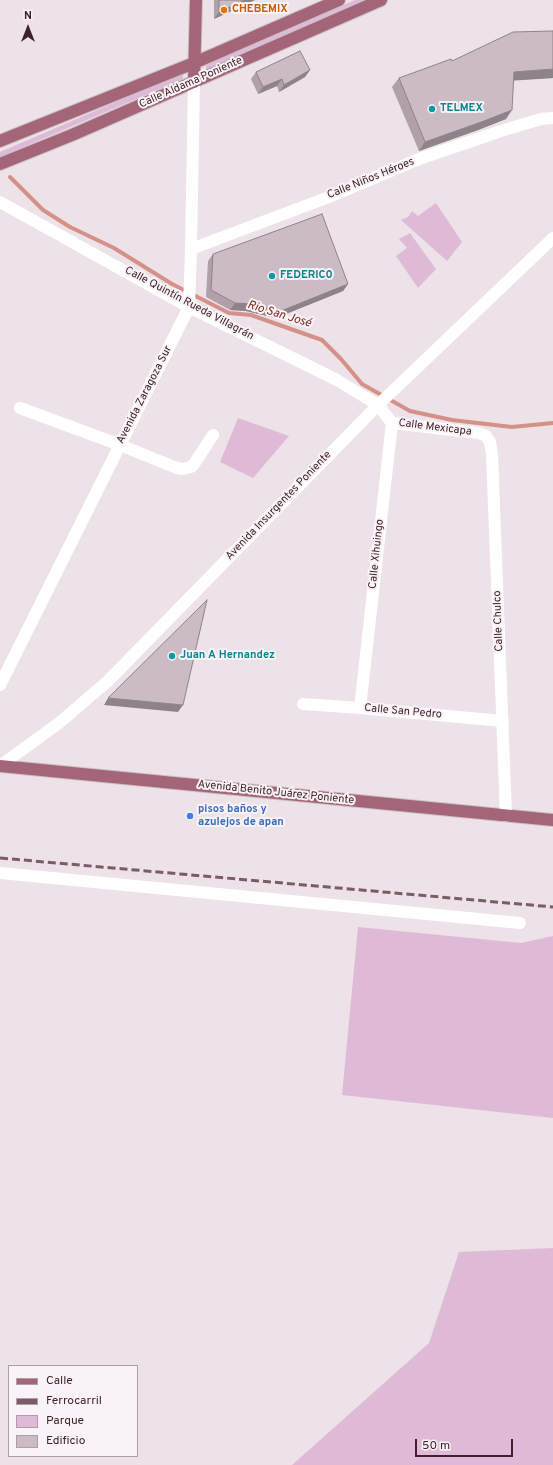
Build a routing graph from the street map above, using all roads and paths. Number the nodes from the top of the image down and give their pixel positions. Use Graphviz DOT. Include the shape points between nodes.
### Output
graph roads {
  1 [pos="196,0"];
  2 [pos="338,0"];
  3 [pos="381,0"];
  4 [pos="194,63"];
  5 [pos="194,82"];
  6 [pos="553,118"];
  7 [pos="0,141"];
  8 [pos="0,164"];
  9 [pos="0,202"];
  10 [pos="553,238"];
  11 [pos="192,250"];
  12 [pos="189,302"];
  13 [pos="380,404"];
  14 [pos="20,408"];
  15 [pos="392,423"];
  16 [pos="478,433"];
  17 [pos="213,434"];
  18 [pos="120,445"];
  19 [pos="0,685"];
  20 [pos="303,704"];
  21 [pos="360,708"];
  22 [pos="503,721"];
  23 [pos="0,766"];
  24 [pos="506,816"];
  25 [pos="553,820"];
  26 [pos="0,872"];
  27 [pos="520,923"];
  1 -- 4 [label="main road"];
  2 -- 4 [label="main road, Calle Aldama Poniente"];
  3 -- 5 [label="main road, Calle Aldama Poniente"];
  4 -- 5 [label="main road"];
  4 -- 7 [label="main road, Calle Aldama Poniente"];
  5 -- 8 [label="main road, Calle Aldama Poniente"];
  5 -- 11 [label="street, Avenida Zaragoza Sur"];
  6 -- 11 [label="street, Calle Niños Héroes" via="504,130 419,159"];
  9 -- 12 [label="street, Calle Quintín Rueda Villagrán"];
  10 -- 13 [label="street, Avenida Insurgentes Poniente"];
  11 -- 12 [label="street, Avenida Zaragoza Sur"];
  12 -- 13 [label="street, Calle Quintín Rueda Villagrán"];
  12 -- 18 [label="street, Avenida Zaragoza Sur"];
  13 -- 15 [label="street"];
  13 -- 23 [label="street, Avenida Insurgentes Poniente" via="108,681 60,723"];
  14 -- 18 [label="street"];
  15 -- 16 [label="street, Calle Mexicapa"];
  15 -- 21 [label="street, Calle Xihuingo"];
  16 -- 22 [label="street, Calle Chulco" via="486,436 492,454"];
  17 -- 18 [label="street" via="194,464 182,469"];
  18 -- 19 [label="street, Avenida Zaragoza Sur"];
  20 -- 21 [label="street, Calle San Pedro"];
  21 -- 22 [label="street, Calle San Pedro"];
  22 -- 24 [label="street, Calle Chulco"];
  23 -- 24 [label="main road, Avenida Benito Juárez Poniente"];
  24 -- 25 [label="main road, Avenida Benito Juárez Poniente"];
  26 -- 27 [label="street"];
}
